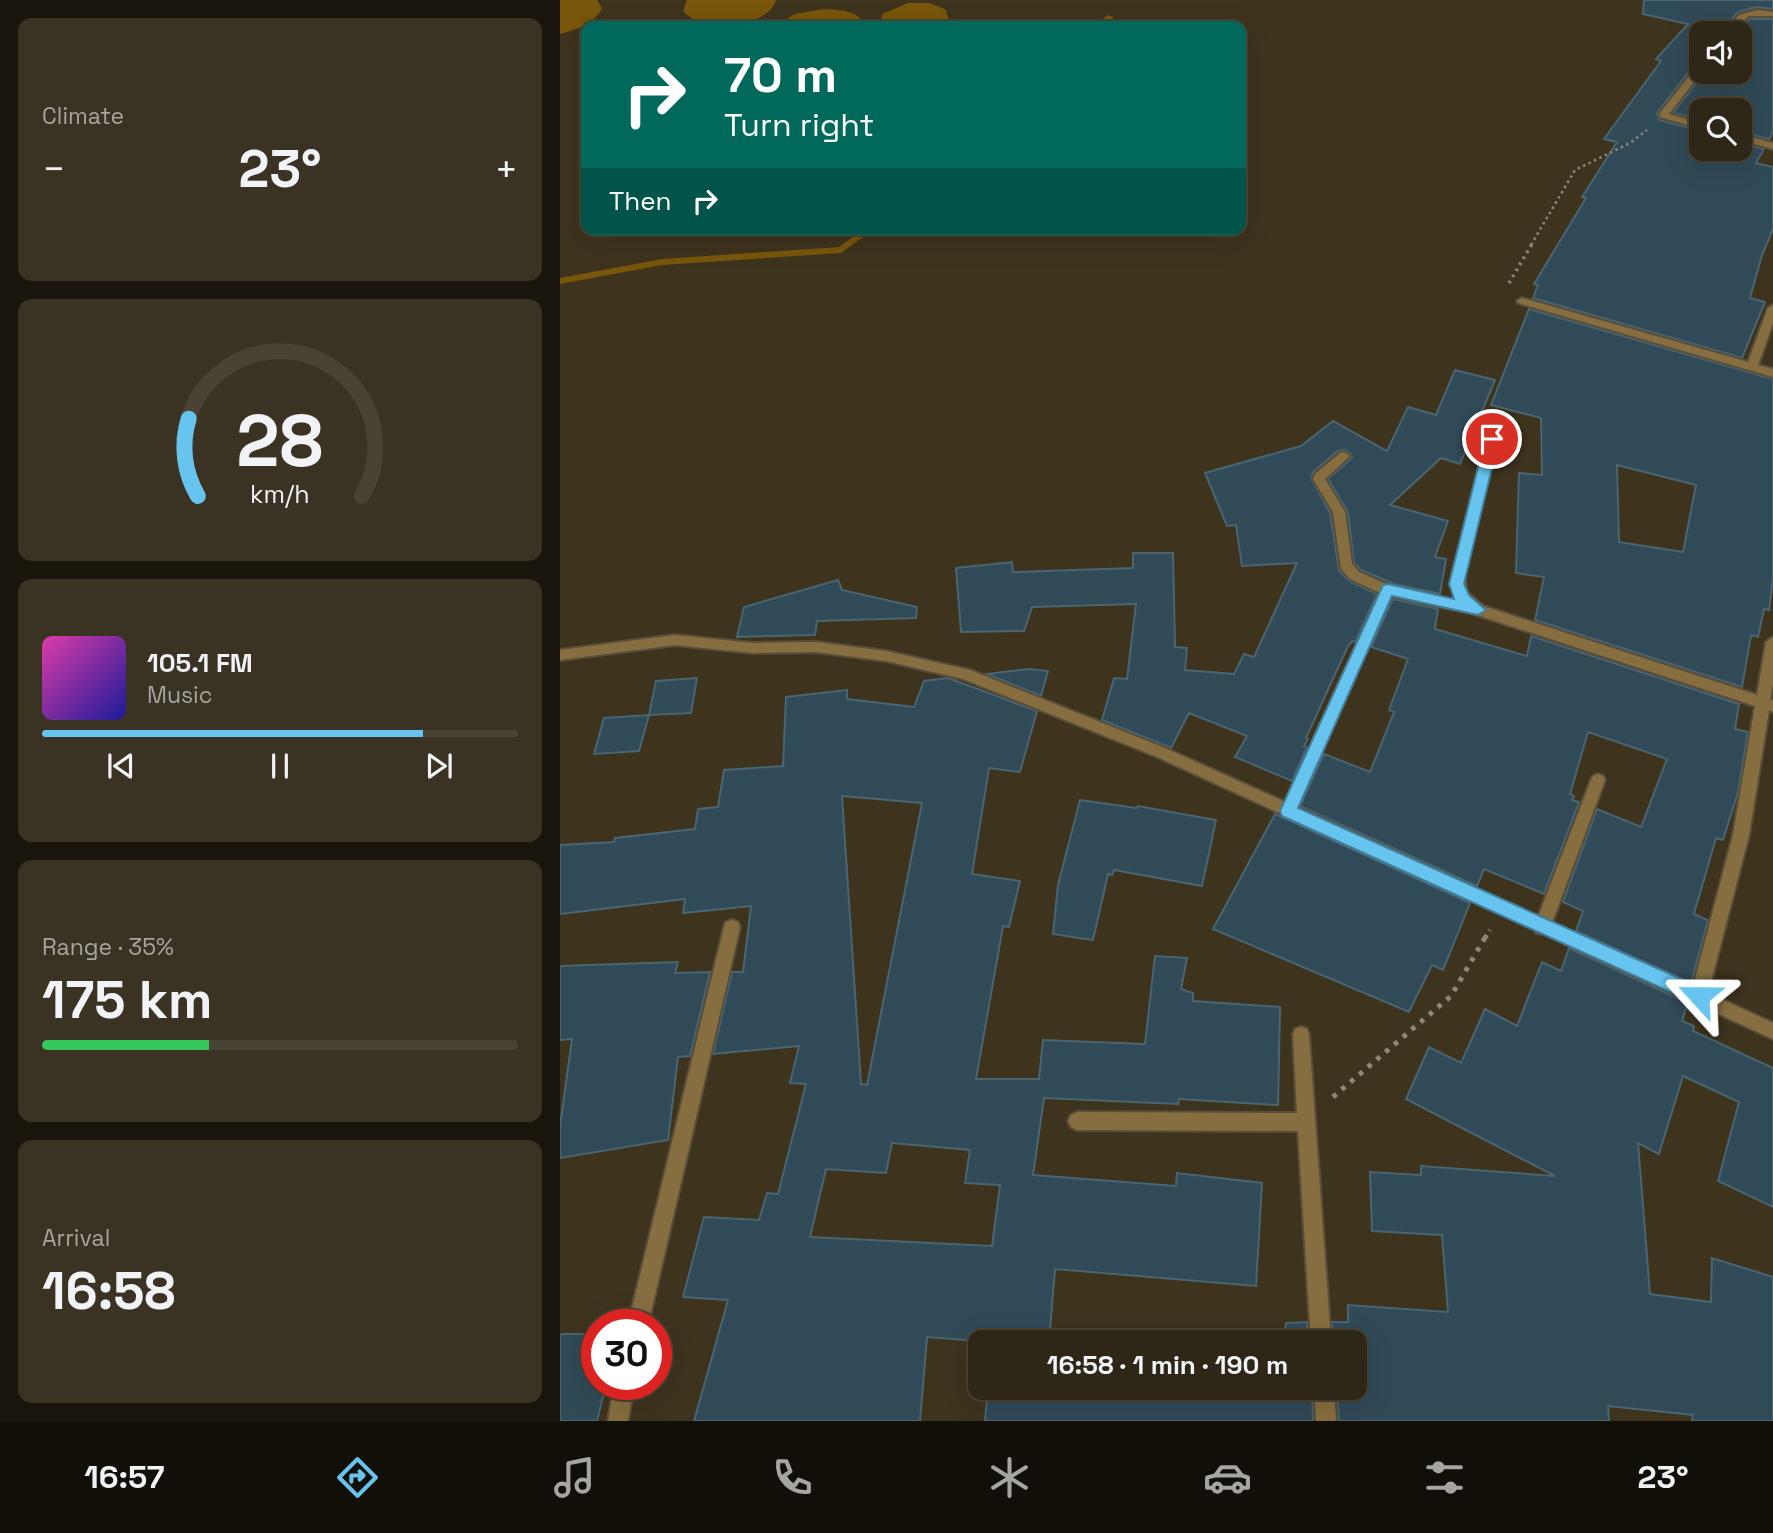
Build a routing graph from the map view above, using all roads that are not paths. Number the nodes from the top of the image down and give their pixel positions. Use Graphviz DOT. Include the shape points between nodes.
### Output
graph roads {
  1 [pos="1773,14"];
  2 [pos="1736,21"];
  3 [pos="1689,82"];
  4 [pos="1689,123"];
  5 [pos="1752,140"];
  6 [pos="1773,146"];
  7 [pos="1522,301"];
  8 [pos="1773,308"];
  9 [pos="1752,368"];
  10 [pos="1773,373"];
  11 [pos="1492,439"];
  12 [pos="1344,456"];
  13 [pos="1388,589"];
  14 [pos="1478,610"];
  15 [pos="1773,642"];
  16 [pos="560,655"];
  17 [pos="1767,704"];
  18 [pos="1598,780"];
  19 [pos="1288,811"];
  20 [pos="732,927"];
  21 [pos="1542,928"];
  22 [pos="1699,996"];
  23 [pos="1773,1031"];
  24 [pos="1301,1035"];
  25 [pos="1077,1121"];
  26 [pos="1307,1122"];
  27 [pos="642,1309"];
  28 [pos="1320,1330"];
  29 [pos="621,1400"];
  30 [pos="1325,1400"];
  31 [pos="618,1421"];
  32 [pos="1326,1421"];
  1 -- 2 [label="street" via="1753,11"];
  3 -- 4 [label="street" via="1663,116"];
  5 -- 6 [label="street"];
  7 -- 9 [label="street"];
  8 -- 9 [label="street"];
  9 -- 10 [label="street"];
  11 -- 14 [label="street" via="1457,584 1458,593"];
  12 -- 13 [label="street" via="1320,479 1339,513 1346,566 1367,583"];
  13 -- 14 [label="street"];
  13 -- 19 [label="street"];
  14 -- 17 [label="street"];
  15 -- 17 [label="street"];
  16 -- 19 [label="street" via="675,640 753,648 816,647 886,656 965,674 1007,690 1160,752"];
  17 -- 22 [label="street" via="1741,835"];
  18 -- 21 [label="street"];
  19 -- 21 [label="street"];
  20 -- 27 [label="street"];
  21 -- 22 [label="street"];
  22 -- 23 [label="street"];
  24 -- 26 [label="street"];
  25 -- 26 [label="street"];
  26 -- 28 [label="street"];
  29 -- 31 [label="street"];
  30 -- 32 [label="street"];
}
